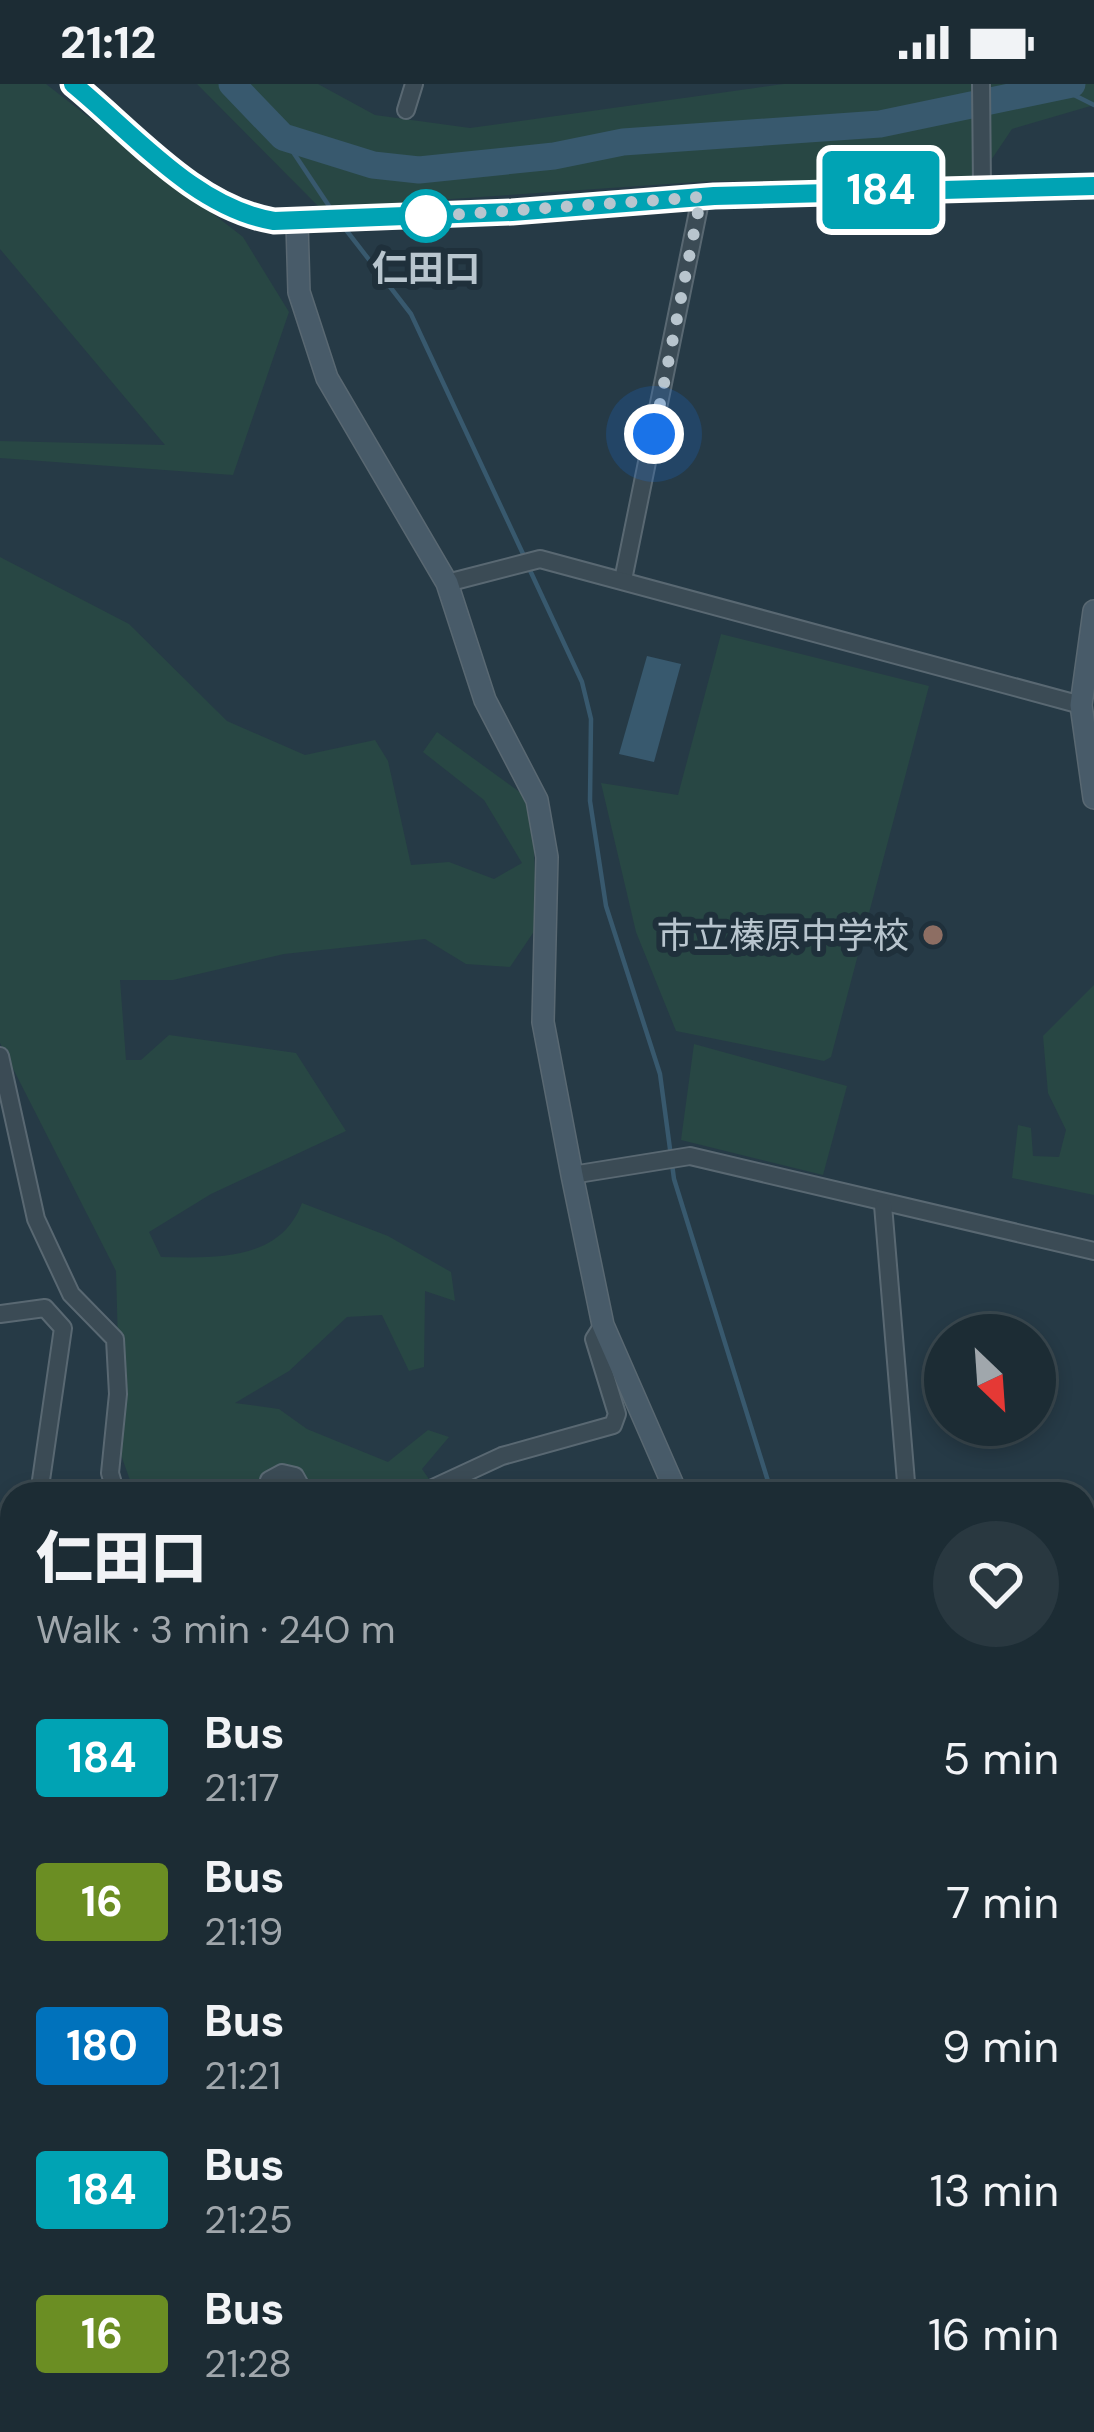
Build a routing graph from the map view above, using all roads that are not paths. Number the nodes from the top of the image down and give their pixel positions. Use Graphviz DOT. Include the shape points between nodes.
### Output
graph roads {
  1 [pos="73,84"];
  2 [pos="414,84"];
  3 [pos="981,84"];
  4 [pos="406,110"];
  5 [pos="982,186"];
  6 [pos="1094,186"];
  7 [pos="701,197"];
  8 [pos="297,223"];
  9 [pos="623,580"];
  10 [pos="447,583"];
  11 [pos="1094,611"];
  12 [pos="1081,705"];
  13 [pos="1090,746"];
  14 [pos="1094,798"];
  15 [pos="0,1056"];
  16 [pos="572,1175"];
  17 [pos="883,1205"];
  18 [pos="1094,1252"];
  19 [pos="60,1277"];
  20 [pos="45,1308"];
  21 [pos="0,1314"];
  22 [pos="603,1325"];
  23 [pos="41,1482"];
  24 [pos="113,1482"];
  25 [pos="269,1482"];
  26 [pos="298,1482"];
  27 [pos="446,1482"];
  28 [pos="672,1482"];
  29 [pos="906,1482"];
  1 -- 8 [label="street" via="200,191 250,217"];
  2 -- 4 [label="street"];
  3 -- 5 [label="street"];
  5 -- 6 [label="street"];
  5 -- 7 [label="street"];
  7 -- 8 [label="street"];
  7 -- 9 [label="street"];
  8 -- 10 [label="street" via="299,292 327,378"];
  9 -- 10 [label="street" via="536,560"];
  9 -- 12 [label="street"];
  10 -- 16 [label="street" via="485,700 537,800 547,857 543,1022"];
  11 -- 12 [label="street"];
  12 -- 13 [label="street"];
  13 -- 14 [label="street"];
  15 -- 19 [label="street" via="36,1220"];
  16 -- 17 [label="street" via="690,1156"];
  16 -- 22 [label="street"];
  17 -- 18 [label="street"];
  17 -- 29 [label="street"];
  19 -- 20 [label="street"];
  19 -- 24 [label="street" via="115,1339"];
  20 -- 21 [label="street"];
  20 -- 23 [label="street" via="63,1328 63,1347"];
  22 -- 27 [label="street" via="594,1339 613,1425 502,1456"];
  22 -- 28 [label="street"];
  25 -- 26 [label="street" via="282,1473"];
}
